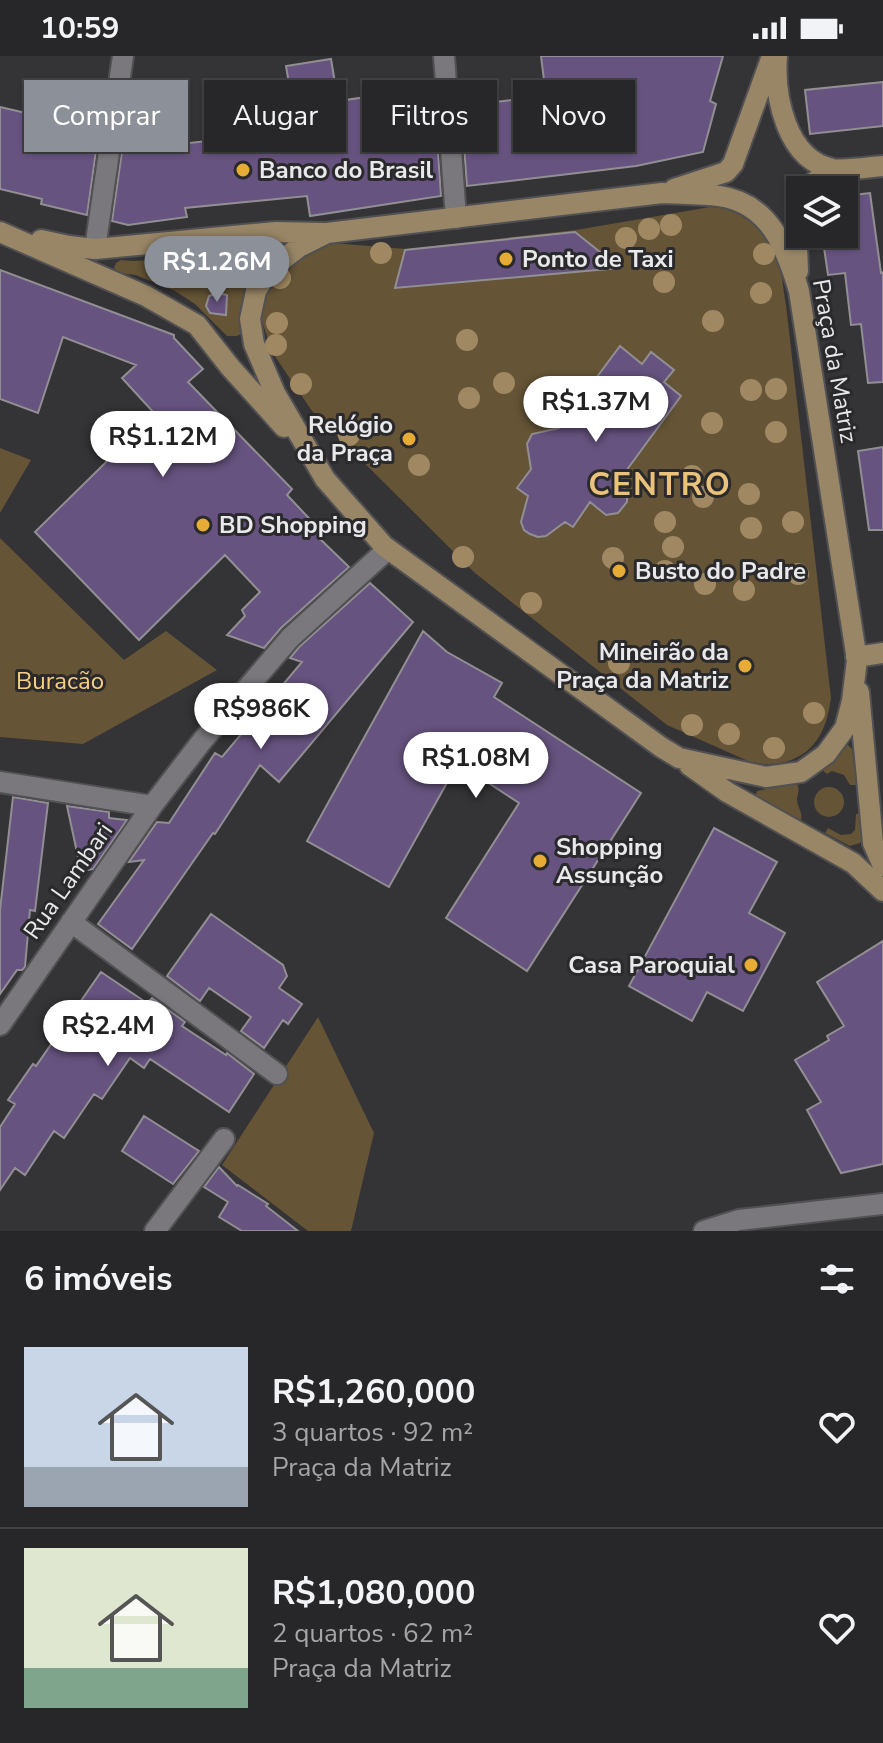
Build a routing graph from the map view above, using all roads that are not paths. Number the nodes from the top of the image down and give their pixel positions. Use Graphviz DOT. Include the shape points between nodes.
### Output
graph roads {
  1 [pos="123,56"];
  2 [pos="444,56"];
  3 [pos="775,56"];
  4 [pos="883,166"];
  5 [pos="833,169"];
  6 [pos="823,176"];
  7 [pos="662,193"];
  8 [pos="456,218"];
  9 [pos="0,231"];
  10 [pos="327,233"];
  11 [pos="797,248"];
  12 [pos="95,249"];
  13 [pos="799,291"];
  14 [pos="314,460"];
  15 [pos="388,549"];
  16 [pos="883,653"];
  17 [pos="856,658"];
  18 [pos="679,758"];
  19 [pos="0,782"];
  20 [pos="152,806"];
  21 [pos="883,866"];
  22 [pos="883,891"];
  23 [pos="71,922"];
  24 [pos="0,1025"];
  25 [pos="277,1074"];
  26 [pos="224,1139"];
  27 [pos="883,1204"];
  28 [pos="155,1231"];
  29 [pos="704,1231"];
  1 -- 12 [label="street"];
  2 -- 8 [label="street"];
  3 -- 5 [label="main road" via="779,104 788,128 806,157"];
  3 -- 7 [label="main road" via="733,164 726,172"];
  4 -- 5 [label="main road"];
  5 -- 6 [label="main road"];
  7 -- 8 [label="main road, Praça da Matriz"];
  7 -- 13 [label="main road, Praça da Matriz" via="722,197 748,206 773,228"];
  8 -- 10 [label="main road, Praça da Matriz"];
  9 -- 12 [label="main road"];
  9 -- 14 [label="main road" via="146,296 197,325"];
  10 -- 12 [label="main road" via="276,232"];
  10 -- 14 [label="main road, Praça da Matriz" via="269,270 256,291 250,319 254,344 275,393"];
  11 -- 13 [label="main road"];
  13 -- 17 [label="main road, Praça da Matriz"];
  14 -- 15 [label="main road, Praça da Matriz"];
  15 -- 18 [label="main road, Praça da Matriz"];
  15 -- 20 [label="street" via="290,638"];
  16 -- 17 [label="main road"];
  17 -- 18 [label="main road, Praça da Matriz" via="845,728 826,754 801,772 766,777"];
  17 -- 21 [label="main road" via="873,843"];
  18 -- 22 [label="main road" via="727,792 853,863"];
  19 -- 20 [label="street"];
  20 -- 23 [label="street, Rua Lambari"];
  23 -- 24 [label="street, Rua Lambari"];
  23 -- 25 [label="street"];
  26 -- 28 [label="street"];
  27 -- 29 [label="street" via="739,1220"];
}
